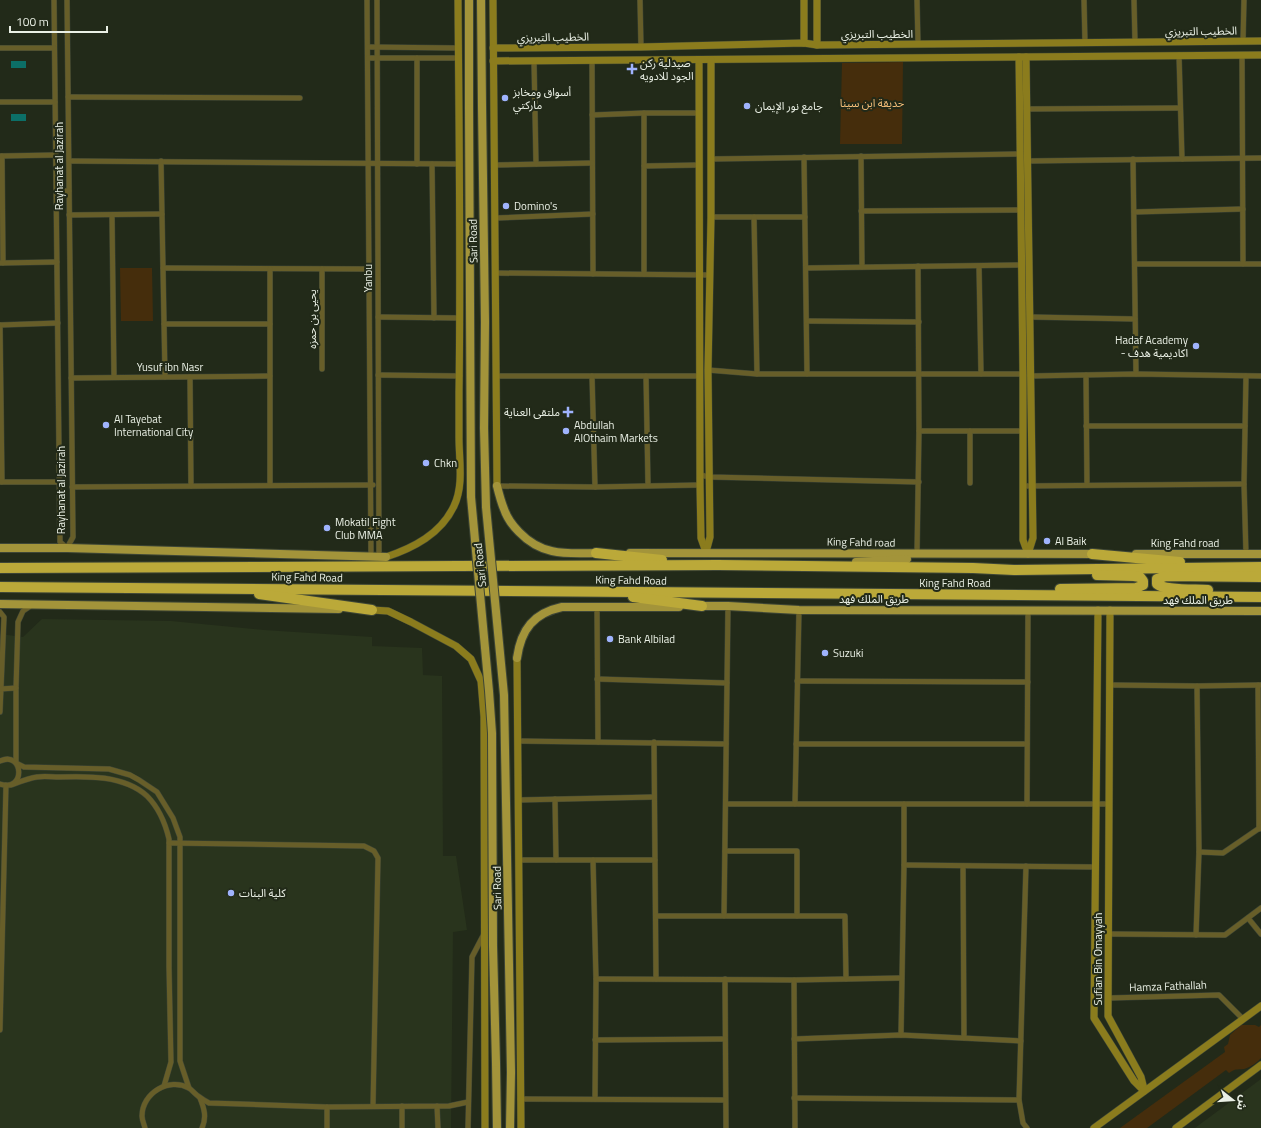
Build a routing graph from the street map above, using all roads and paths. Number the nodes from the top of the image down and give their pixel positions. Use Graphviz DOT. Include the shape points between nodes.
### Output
graph roads {
  1 [pos="54,0"];
  2 [pos="67,0"];
  3 [pos="367,0"];
  4 [pos="377,0"];
  5 [pos="458,0"];
  6 [pos="469,0"];
  7 [pos="481,0"];
  8 [pos="493,0"];
  9 [pos="640,0"];
  10 [pos="804,0"];
  11 [pos="817,0"];
  12 [pos="917,0"];
  13 [pos="1084,0"];
  14 [pos="1134,0"];
  15 [pos="1244,0"];
  16 [pos="1243,41"];
  17 [pos="1261,41"];
  18 [pos="1135,42"];
  19 [pos="804,43"];
  20 [pos="1085,43"];
  21 [pos="918,44"];
  22 [pos="817,45"];
  23 [pos="368,47"];
  24 [pos="377,47"];
  25 [pos="641,47"];
  26 [pos="0,48"];
  27 [pos="54,48"];
  28 [pos="458,48"];
  29 [pos="493,48"];
  30 [pos="1261,54"];
  31 [pos="1178,55"];
  32 [pos="1242,55"];
  33 [pos="1022,57"];
  34 [pos="368,58"];
  35 [pos="377,58"];
  36 [pos="417,58"];
  37 [pos="458,58"];
  38 [pos="592,60"];
  39 [pos="699,60"];
  40 [pos="711,60"];
  41 [pos="493,61"];
  42 [pos="534,61"];
  43 [pos="68,97"];
  44 [pos="300,98"];
  45 [pos="0,102"];
  46 [pos="55,102"];
  47 [pos="1180,108"];
  48 [pos="1026,109"];
  49 [pos="644,113"];
  50 [pos="699,114"];
  51 [pos="592,115"];
  52 [pos="1020,154"];
  53 [pos="56,155"];
  54 [pos="1,156"];
  55 [pos="860,156"];
  56 [pos="804,157"];
  57 [pos="1243,158"];
  58 [pos="1261,158"];
  59 [pos="711,159"];
  60 [pos="1133,159"];
  61 [pos="1182,159"];
  62 [pos="69,160"];
  63 [pos="1028,161"];
  64 [pos="161,162"];
  65 [pos="368,163"];
  66 [pos="377,164"];
  67 [pos="418,164"];
  68 [pos="432,164"];
  69 [pos="459,164"];
  70 [pos="536,164"];
  71 [pos="592,164"];
  72 [pos="494,165"];
  73 [pos="699,165"];
  74 [pos="644,166"];
  75 [pos="56,191"];
  76 [pos="69,191"];
  77 [pos="1243,209"];
  78 [pos="1,210"];
  79 [pos="1021,210"];
  80 [pos="861,211"];
  81 [pos="1134,212"];
  82 [pos="112,214"];
  83 [pos="162,214"];
  84 [pos="593,214"];
  85 [pos="69,215"];
  86 [pos="712,217"];
  87 [pos="754,217"];
  88 [pos="805,217"];
  89 [pos="494,218"];
  90 [pos="57,262"];
  91 [pos="1,263"];
  92 [pos="1135,264"];
  93 [pos="1243,264"];
  94 [pos="1261,264"];
  95 [pos="1022,265"];
  96 [pos="918,266"];
  97 [pos="979,266"];
  98 [pos="862,267"];
  99 [pos="163,268"];
  100 [pos="806,268"];
  101 [pos="270,269"];
  102 [pos="322,269"];
  103 [pos="369,269"];
  104 [pos="495,273"];
  105 [pos="593,274"];
  106 [pos="644,274"];
  107 [pos="699,275"];
  108 [pos="710,275"];
  109 [pos="378,317"];
  110 [pos="1030,317"];
  111 [pos="434,318"];
  112 [pos="460,318"];
  113 [pos="1135,319"];
  114 [pos="807,321"];
  115 [pos="919,322"];
  116 [pos="58,323"];
  117 [pos="164,324"];
  118 [pos="270,324"];
  119 [pos="0,325"];
  120 [pos="322,369"];
  121 [pos="708,370"];
  122 [pos="757,374"];
  123 [pos="807,374"];
  124 [pos="919,374"];
  125 [pos="982,374"];
  126 [pos="1136,374"];
  127 [pos="378,375"];
  128 [pos="1027,375"];
  129 [pos="1086,375"];
  130 [pos="270,376"];
  131 [pos="460,376"];
  132 [pos="496,376"];
  133 [pos="592,376"];
  134 [pos="646,376"];
  135 [pos="699,376"];
  136 [pos="1246,376"];
  137 [pos="1261,376"];
  138 [pos="114,377"];
  139 [pos="165,377"];
  140 [pos="190,377"];
  141 [pos="71,378"];
  142 [pos="1086,426"];
  143 [pos="1245,426"];
  144 [pos="919,431"];
  145 [pos="970,431"];
  146 [pos="1023,431"];
  147 [pos="700,475"];
  148 [pos="710,477"];
  149 [pos="1,482"];
  150 [pos="60,482"];
  151 [pos="919,482"];
  152 [pos="970,483"];
  153 [pos="1244,484"];
  154 [pos="270,485"];
  155 [pos="371,485"];
  156 [pos="379,485"];
  157 [pos="648,485"];
  158 [pos="700,485"];
  159 [pos="1087,485"];
  160 [pos="191,486"];
  161 [pos="496,486"];
  162 [pos="1023,486"];
  163 [pos="1032,486"];
  164 [pos="72,487"];
  165 [pos="595,487"];
  166 [pos="0,548"];
  167 [pos="67,548"];
  168 [pos="706,552"];
  169 [pos="596,553"];
  170 [pos="917,554"];
  171 [pos="971,554"];
  172 [pos="1028,554"];
  173 [pos="1092,554"];
  174 [pos="1246,554"];
  175 [pos="1261,554"];
  176 [pos="379,557"];
  177 [pos="718,565"];
  178 [pos="814,566"];
  179 [pos="1238,567"];
  180 [pos="1261,567"];
  181 [pos="0,568"];
  182 [pos="1014,570"];
  183 [pos="1261,577"];
  184 [pos="0,587"];
  185 [pos="217,588"];
  186 [pos="585,592"];
  187 [pos="1261,593"];
  188 [pos="966,595"];
  189 [pos="1261,597"];
  190 [pos="0,604"];
  191 [pos="33,604"];
  192 [pos="702,606"];
  193 [pos="728,606"];
  194 [pos="597,608"];
  195 [pos="372,610"];
  196 [pos="799,610"];
  197 [pos="1028,610"];
  198 [pos="1098,610"];
  199 [pos="1110,610"];
  200 [pos="1261,611"];
  201 [pos="0,612"];
  202 [pos="517,658"];
  203 [pos="597,679"];
  204 [pos="798,681"];
  205 [pos="1028,682"];
  206 [pos="727,683"];
  207 [pos="1110,685"];
  208 [pos="1260,685"];
  209 [pos="1197,686"];
  210 [pos="16,688"];
  211 [pos="0,689"];
  212 [pos="0,712"];
  213 [pos="518,741"];
  214 [pos="598,742"];
  215 [pos="654,742"];
  216 [pos="726,744"];
  217 [pos="796,744"];
  218 [pos="1027,744"];
  219 [pos="0,761"];
  220 [pos="16,763"];
  221 [pos="6,785"];
  222 [pos="654,797"];
  223 [pos="555,799"];
  224 [pos="518,800"];
  225 [pos="726,804"];
  226 [pos="795,804"];
  227 [pos="904,804"];
  228 [pos="1026,804"];
  229 [pos="1096,804"];
  230 [pos="1109,804"];
  231 [pos="1260,828"];
  232 [pos="169,842"];
  233 [pos="180,843"];
  234 [pos="725,851"];
  235 [pos="1199,852"];
  236 [pos="519,860"];
  237 [pos="556,860"];
  238 [pos="594,860"];
  239 [pos="655,860"];
  240 [pos="904,865"];
  241 [pos="963,866"];
  242 [pos="1026,866"];
  243 [pos="1096,867"];
  244 [pos="1261,908"];
  245 [pos="656,916"];
  246 [pos="724,916"];
  247 [pos="798,916"];
  248 [pos="1248,918"];
  249 [pos="484,933"];
  250 [pos="1109,934"];
  251 [pos="1196,934"];
  252 [pos="1261,934"];
  253 [pos="169,969"];
  254 [pos="179,969"];
  255 [pos="902,978"];
  256 [pos="596,979"];
  257 [pos="656,979"];
  258 [pos="725,979"];
  259 [pos="846,979"];
  260 [pos="794,980"];
  261 [pos="1108,998"];
  262 [pos="1261,1006"];
  263 [pos="1243,1019"];
  264 [pos="0,1030"];
  265 [pos="901,1035"];
  266 [pos="964,1038"];
  267 [pos="725,1039"];
  268 [pos="794,1039"];
  269 [pos="595,1040"];
  270 [pos="1021,1041"];
  271 [pos="1261,1065"];
  272 [pos="511,1072"];
  273 [pos="164,1086"];
  274 [pos="189,1088"];
  275 [pos="1144,1091"];
  276 [pos="199,1097"];
  277 [pos="794,1098"];
  278 [pos="520,1099"];
  279 [pos="595,1100"];
  280 [pos="725,1100"];
  281 [pos="1019,1100"];
  282 [pos="468,1102"];
  283 [pos="373,1106"];
  284 [pos="402,1106"];
  285 [pos="437,1106"];
  286 [pos="327,1107"];
  287 [pos="145,1128"];
  288 [pos="202,1128"];
  289 [pos="327,1128"];
  290 [pos="402,1128"];
  291 [pos="438,1128"];
  292 [pos="468,1128"];
  293 [pos="485,1128"];
  294 [pos="497,1128"];
  295 [pos="510,1128"];
  296 [pos="514,1128"];
  297 [pos="521,1128"];
  298 [pos="726,1128"];
  299 [pos="795,1128"];
  300 [pos="1027,1128"];
  301 [pos="1094,1128"];
  302 [pos="1176,1128"];
  1 -- 27 [label="street, Rayhanat al Jazirah"];
  2 -- 43 [label="street, Rayhanat al Jazirah"];
  3 -- 23 [label="street, Yanbu"];
  4 -- 24 [label="street, Yanbu"];
  5 -- 28 [label="street"];
  6 -- 294 [label="main road, Sari Road, bridge" via="471,497 492,733"];
  7 -- 272 [label="main road, Sari Road, bridge" via="486,507 504,695"];
  8 -- 29 [label="street"];
  9 -- 25 [label="street"];
  10 -- 19 [label="street"];
  11 -- 22 [label="street"];
  12 -- 21 [label="street"];
  13 -- 20 [label="street"];
  14 -- 18 [label="street"];
  15 -- 16 [label="street"];
  16 -- 17 [label="street, الخطيب التبريزي"];
  16 -- 18 [label="street, الخطيب التبريزي"];
  18 -- 20 [label="street, الخطيب التبريزي"];
  19 -- 22 [label="street, الخطيب التبريزي"];
  19 -- 25 [label="street, الخطيب التبريزي"];
  20 -- 21 [label="street, الخطيب التبريزي"];
  21 -- 22 [label="street, الخطيب التبريزي"];
  23 -- 24 [label="street"];
  23 -- 34 [label="street, Yanbu"];
  24 -- 28 [label="street"];
  24 -- 35 [label="street, Yanbu"];
  25 -- 29 [label="street, الخطيب التبريزي"];
  26 -- 27 [label="street"];
  27 -- 46 [label="street, Rayhanat al Jazirah"];
  28 -- 37 [label="street"];
  29 -- 41 [label="street"];
  30 -- 32 [label="street"];
  31 -- 32 [label="street"];
  31 -- 33 [label="street"];
  31 -- 47 [label="street"];
  32 -- 57 [label="street"];
  33 -- 40 [label="street"];
  33 -- 48 [label="street"];
  33 -- 52 [label="street"];
  34 -- 35 [label="street"];
  34 -- 65 [label="street, Yanbu"];
  35 -- 36 [label="street"];
  35 -- 66 [label="street, Yanbu"];
  36 -- 37 [label="street"];
  36 -- 67 [label="street"];
  37 -- 69 [label="street"];
  38 -- 39 [label="street"];
  38 -- 42 [label="street"];
  38 -- 51 [label="street"];
  39 -- 40 [label="street"];
  39 -- 50 [label="street"];
  40 -- 59 [label="street"];
  41 -- 42 [label="street"];
  41 -- 72 [label="street"];
  42 -- 70 [label="street"];
  43 -- 44 [label="street"];
  43 -- 62 [label="street, Rayhanat al Jazirah"];
  45 -- 46 [label="street"];
  46 -- 53 [label="street, Rayhanat al Jazirah"];
  47 -- 48 [label="street"];
  47 -- 61 [label="street"];
  48 -- 63 [label="street"];
  49 -- 50 [label="street"];
  49 -- 51 [label="street"];
  49 -- 74 [label="street"];
  50 -- 73 [label="street"];
  51 -- 71 [label="street"];
  52 -- 55 [label="street"];
  52 -- 79 [label="street"];
  53 -- 54 [label="street"];
  53 -- 75 [label="street, Rayhanat al Jazirah"];
  54 -- 78 [label="street"];
  55 -- 56 [label="street"];
  55 -- 80 [label="street"];
  56 -- 59 [label="street"];
  56 -- 88 [label="street"];
  57 -- 58 [label="street"];
  57 -- 61 [label="street"];
  57 -- 77 [label="street"];
  59 -- 86 [label="street"];
  60 -- 61 [label="street"];
  60 -- 63 [label="street"];
  60 -- 81 [label="street"];
  62 -- 64 [label="street"];
  62 -- 76 [label="street, Rayhanat al Jazirah"];
  63 -- 110 [label="street"];
  64 -- 65 [label="street"];
  64 -- 83 [label="street"];
  65 -- 66 [label="street"];
  65 -- 103 [label="street, Yanbu"];
  66 -- 67 [label="street"];
  66 -- 109 [label="street, Yanbu"];
  67 -- 68 [label="street"];
  68 -- 69 [label="street"];
  68 -- 111 [label="street"];
  69 -- 112 [label="street"];
  70 -- 71 [label="street"];
  70 -- 72 [label="street"];
  71 -- 84 [label="street"];
  72 -- 89 [label="street"];
  73 -- 74 [label="street"];
  73 -- 107 [label="street"];
  74 -- 106 [label="street"];
  75 -- 76 [label="street"];
  75 -- 90 [label="street, Rayhanat al Jazirah"];
  76 -- 85 [label="street, Rayhanat al Jazirah"];
  77 -- 81 [label="street"];
  77 -- 93 [label="street"];
  78 -- 91 [label="street"];
  79 -- 80 [label="street"];
  79 -- 95 [label="street"];
  80 -- 98 [label="street"];
  81 -- 92 [label="street"];
  82 -- 83 [label="street"];
  82 -- 85 [label="street"];
  82 -- 138 [label="street"];
  83 -- 99 [label="street"];
  84 -- 89 [label="street"];
  84 -- 105 [label="street"];
  85 -- 141 [label="street, Rayhanat al Jazirah"];
  86 -- 87 [label="street"];
  86 -- 108 [label="street"];
  87 -- 88 [label="street"];
  87 -- 122 [label="street"];
  88 -- 100 [label="street"];
  89 -- 104 [label="street"];
  90 -- 91 [label="street"];
  90 -- 116 [label="street, Rayhanat al Jazirah"];
  92 -- 93 [label="street"];
  92 -- 113 [label="street"];
  93 -- 94 [label="street"];
  95 -- 97 [label="street"];
  95 -- 128 [label="street"];
  96 -- 97 [label="street"];
  96 -- 98 [label="street"];
  96 -- 115 [label="street"];
  97 -- 125 [label="street"];
  98 -- 100 [label="street"];
  99 -- 101 [label="street"];
  99 -- 117 [label="street"];
  100 -- 114 [label="street"];
  101 -- 102 [label="street"];
  101 -- 118 [label="street"];
  102 -- 103 [label="street"];
  102 -- 120 [label="street, يحيى بن حمزه"];
  103 -- 155 [label="street, Yanbu"];
  104 -- 105 [label="street"];
  104 -- 132 [label="street"];
  105 -- 106 [label="street"];
  106 -- 107 [label="street"];
  107 -- 108 [label="street"];
  107 -- 135 [label="street"];
  108 -- 121 [label="street"];
  109 -- 111 [label="street"];
  109 -- 127 [label="street, Yanbu"];
  110 -- 113 [label="street"];
  110 -- 128 [label="street"];
  111 -- 112 [label="street"];
  112 -- 131 [label="street"];
  113 -- 126 [label="street"];
  114 -- 115 [label="street"];
  114 -- 123 [label="street"];
  115 -- 124 [label="street"];
  116 -- 119 [label="street"];
  116 -- 150 [label="street, Rayhanat al Jazirah"];
  117 -- 118 [label="street"];
  117 -- 139 [label="street"];
  118 -- 130 [label="street"];
  119 -- 149 [label="street"];
  121 -- 122 [label="street"];
  121 -- 148 [label="street"];
  122 -- 123 [label="street"];
  123 -- 124 [label="street"];
  124 -- 125 [label="street"];
  124 -- 144 [label="street"];
  125 -- 128 [label="street"];
  126 -- 129 [label="street"];
  126 -- 136 [label="street"];
  127 -- 131 [label="street"];
  127 -- 156 [label="street, Yanbu"];
  128 -- 129 [label="street"];
  128 -- 146 [label="street"];
  128 -- 163 [label="street"];
  129 -- 142 [label="street"];
  130 -- 140 [label="street, Yusuf ibn Nasr"];
  130 -- 154 [label="street"];
  131 -- 176 [label="street" via="459,491 454,506 434,533 406,550"];
  132 -- 133 [label="street"];
  132 -- 161 [label="street"];
  133 -- 134 [label="street"];
  133 -- 165 [label="street"];
  134 -- 135 [label="street"];
  134 -- 157 [label="street"];
  135 -- 147 [label="street"];
  136 -- 137 [label="street"];
  136 -- 143 [label="street"];
  138 -- 139 [label="street, Yusuf ibn Nasr"];
  138 -- 141 [label="street, Yusuf ibn Nasr"];
  139 -- 140 [label="street, Yusuf ibn Nasr"];
  140 -- 160 [label="street"];
  141 -- 164 [label="street, Rayhanat al Jazirah"];
  142 -- 143 [label="street"];
  142 -- 159 [label="street"];
  143 -- 153 [label="street"];
  144 -- 145 [label="street"];
  144 -- 151 [label="street"];
  145 -- 146 [label="street"];
  145 -- 152 [label="street"];
  146 -- 162 [label="street"];
  147 -- 148 [label="street"];
  147 -- 158 [label="street"];
  148 -- 151 [label="street"];
  148 -- 168 [label="street" via="710,537"];
  149 -- 150 [label="street"];
  150 -- 167 [label="street, Rayhanat al Jazirah" via="60,542"];
  151 -- 170 [label="street"];
  153 -- 159 [label="street"];
  153 -- 174 [label="street"];
  154 -- 155 [label="street"];
  154 -- 160 [label="street"];
  155 -- 156 [label="street"];
  155 -- 176 [label="street, Yanbu"];
  156 -- 176 [label="street, Yanbu"];
  157 -- 158 [label="street"];
  157 -- 165 [label="street"];
  158 -- 168 [label="street" via="701,538"];
  159 -- 163 [label="street"];
  160 -- 164 [label="street"];
  161 -- 165 [label="street"];
  161 -- 169 [label="main road, King Fahd road" via="510,521 527,540 550,551"];
  162 -- 163 [label="street"];
  162 -- 172 [label="street" via="1024,540"];
  163 -- 172 [label="street" via="1033,538"];
  164 -- 167 [label="street, Rayhanat al Jazirah" via="72,537"];
  166 -- 167 [label="main road"];
  167 -- 176 [label="main road"];
  168 -- 169 [label="main road, King Fahd road"];
  168 -- 170 [label="main road, King Fahd road"];
  169 -- 177 [label="highway"];
  170 -- 171 [label="main road, King Fahd road"];
  171 -- 172 [label="main road, King Fahd road"];
  171 -- 178 [label="main road, King Fahd Road"];
  172 -- 173 [label="main road, King Fahd road"];
  173 -- 174 [label="main road, King Fahd road"];
  173 -- 179 [label="highway"];
  174 -- 175 [label="main road, King Fahd road"];
  177 -- 178 [label="highway, King Fahd Road"];
  177 -- 181 [label="highway, King Fahd Road"];
  178 -- 182 [label="highway, King Fahd Road"];
  179 -- 180 [label="highway, King Fahd Road"];
  179 -- 182 [label="highway, King Fahd Road"];
  182 -- 188 [label="highway" via="1042,574 1134,576 1144,580 1143,585 1136,588 1002,591"];
  183 -- 187 [label="highway" via="1166,576 1157,579 1160,586"];
  184 -- 185 [label="highway, King Fahd Road"];
  185 -- 186 [label="highway, King Fahd Road"];
  185 -- 195 [label="highway"];
  186 -- 188 [label="highway, King Fahd Road"];
  186 -- 192 [label="highway"];
  188 -- 189 [label="highway, King Fahd Road"];
  190 -- 191 [label="main road"];
  191 -- 195 [label="main road"];
  191 -- 210 [label="street" via="23,611 18,622"];
  192 -- 193 [label="main road, طريق الملك فهد"];
  192 -- 194 [label="main road, طريق الملك فهد"];
  193 -- 196 [label="main road, طريق الملك فهد"];
  193 -- 206 [label="street"];
  194 -- 202 [label="main road, طريق الملك فهد" via="562,607 538,616 528,626 521,640"];
  194 -- 203 [label="street"];
  195 -- 249 [label="street" via="388,611 456,646 471,659 481,681 484,717"];
  196 -- 197 [label="main road, طريق الملك فهد"];
  196 -- 204 [label="street"];
  197 -- 198 [label="main road, طريق الملك فهد"];
  197 -- 205 [label="street"];
  198 -- 199 [label="main road, طريق الملك فهد"];
  198 -- 229 [label="street, Sufian Bin Omayyah"];
  199 -- 200 [label="main road, طريق الملك فهد"];
  199 -- 207 [label="street, Sufian Bin Omayyah"];
  201 -- 211 [label="street" via="4,617"];
  202 -- 213 [label="street"];
  203 -- 206 [label="street"];
  203 -- 214 [label="street"];
  204 -- 205 [label="street"];
  204 -- 217 [label="street"];
  205 -- 218 [label="street"];
  206 -- 216 [label="street"];
  207 -- 209 [label="street"];
  207 -- 230 [label="street, Sufian Bin Omayyah"];
  208 -- 209 [label="street"];
  208 -- 231 [label="street"];
  209 -- 235 [label="street"];
  210 -- 211 [label="street"];
  210 -- 220 [label="street"];
  211 -- 212 [label="street"];
  213 -- 214 [label="street"];
  213 -- 224 [label="street"];
  214 -- 215 [label="street"];
  215 -- 216 [label="street"];
  215 -- 222 [label="street"];
  216 -- 225 [label="street"];
  217 -- 218 [label="street"];
  217 -- 226 [label="street"];
  218 -- 228 [label="street"];
  219 -- 220 [label="street" via="7,759"];
  220 -- 221 [label="street" via="20,773 18,778"];
  220 -- 233 [label="street" via="24,767 109,769 134,778 157,792 173,818"];
  221 -- 232 [label="street" via="37,777 65,776 110,779 128,784 146,795 158,810 165,822"];
  221 -- 264 [label="street"];
  222 -- 223 [label="street"];
  222 -- 239 [label="street"];
  223 -- 224 [label="street"];
  223 -- 237 [label="street"];
  224 -- 236 [label="street"];
  225 -- 226 [label="street"];
  225 -- 234 [label="street"];
  226 -- 227 [label="street"];
  227 -- 228 [label="street"];
  227 -- 240 [label="street"];
  228 -- 229 [label="street"];
  229 -- 230 [label="street"];
  229 -- 243 [label="street, Sufian Bin Omayyah"];
  230 -- 250 [label="street, Sufian Bin Omayyah"];
  231 -- 235 [label="street" via="1223,853"];
  232 -- 233 [label="street"];
  232 -- 253 [label="street"];
  233 -- 254 [label="street"];
  233 -- 283 [label="street" via="364,846 374,851 378,858"];
  234 -- 246 [label="street"];
  234 -- 247 [label="street" via="797,851"];
  235 -- 251 [label="street"];
  236 -- 237 [label="street"];
  236 -- 278 [label="street"];
  237 -- 238 [label="street"];
  238 -- 239 [label="street"];
  238 -- 256 [label="street"];
  239 -- 245 [label="street"];
  240 -- 241 [label="street"];
  240 -- 255 [label="street"];
  241 -- 242 [label="street"];
  241 -- 266 [label="street"];
  242 -- 243 [label="street"];
  242 -- 270 [label="street"];
  243 -- 275 [label="street, Sufian Bin Omayyah" via="1094,1018 1134,1081"];
  244 -- 248 [label="street"];
  245 -- 246 [label="street"];
  245 -- 257 [label="street"];
  246 -- 247 [label="street"];
  247 -- 259 [label="street" via="845,916"];
  248 -- 251 [label="street" via="1225,935"];
  248 -- 252 [label="street"];
  249 -- 282 [label="street" via="472,957"];
  249 -- 293 [label="street"];
  250 -- 251 [label="street"];
  250 -- 261 [label="street, Sufian Bin Omayyah"];
  253 -- 254 [label="street"];
  253 -- 273 [label="street" via="171,1062"];
  254 -- 274 [label="street" via="180,1061"];
  255 -- 259 [label="street"];
  255 -- 265 [label="street"];
  256 -- 257 [label="street"];
  256 -- 269 [label="street"];
  257 -- 258 [label="street"];
  258 -- 260 [label="street"];
  258 -- 267 [label="street"];
  259 -- 260 [label="street"];
  260 -- 268 [label="street"];
  261 -- 263 [label="street, Hamza Fathallah" via="1218,995"];
  261 -- 275 [label="street, Sufian Bin Omayyah" via="1108,1016 1141,1077"];
  262 -- 263 [label="street"];
  263 -- 275 [label="street"];
  265 -- 266 [label="street"];
  265 -- 268 [label="street"];
  266 -- 270 [label="street"];
  267 -- 269 [label="street"];
  267 -- 280 [label="street"];
  268 -- 277 [label="street"];
  269 -- 279 [label="street"];
  270 -- 281 [label="street"];
  271 -- 302 [label="street"];
  272 -- 295 [label="main road, Sari Road"];
  272 -- 296 [label="street"];
  273 -- 274 [label="street" via="177,1084"];
  273 -- 287 [label="street" via="153,1092 145,1103 142,1116"];
  274 -- 276 [label="street"];
  275 -- 301 [label="street"];
  276 -- 286 [label="street" via="209,1103"];
  276 -- 288 [label="street" via="205,1109 205,1122"];
  277 -- 281 [label="street"];
  277 -- 299 [label="street"];
  278 -- 279 [label="street"];
  278 -- 297 [label="street"];
  279 -- 280 [label="street"];
  280 -- 298 [label="street"];
  281 -- 300 [label="street" via="1023,1123"];
  282 -- 285 [label="street"];
  282 -- 292 [label="street"];
  283 -- 284 [label="street"];
  283 -- 286 [label="street"];
  284 -- 285 [label="street"];
  284 -- 290 [label="street"];
  285 -- 291 [label="street"];
  286 -- 289 [label="street"];
}
